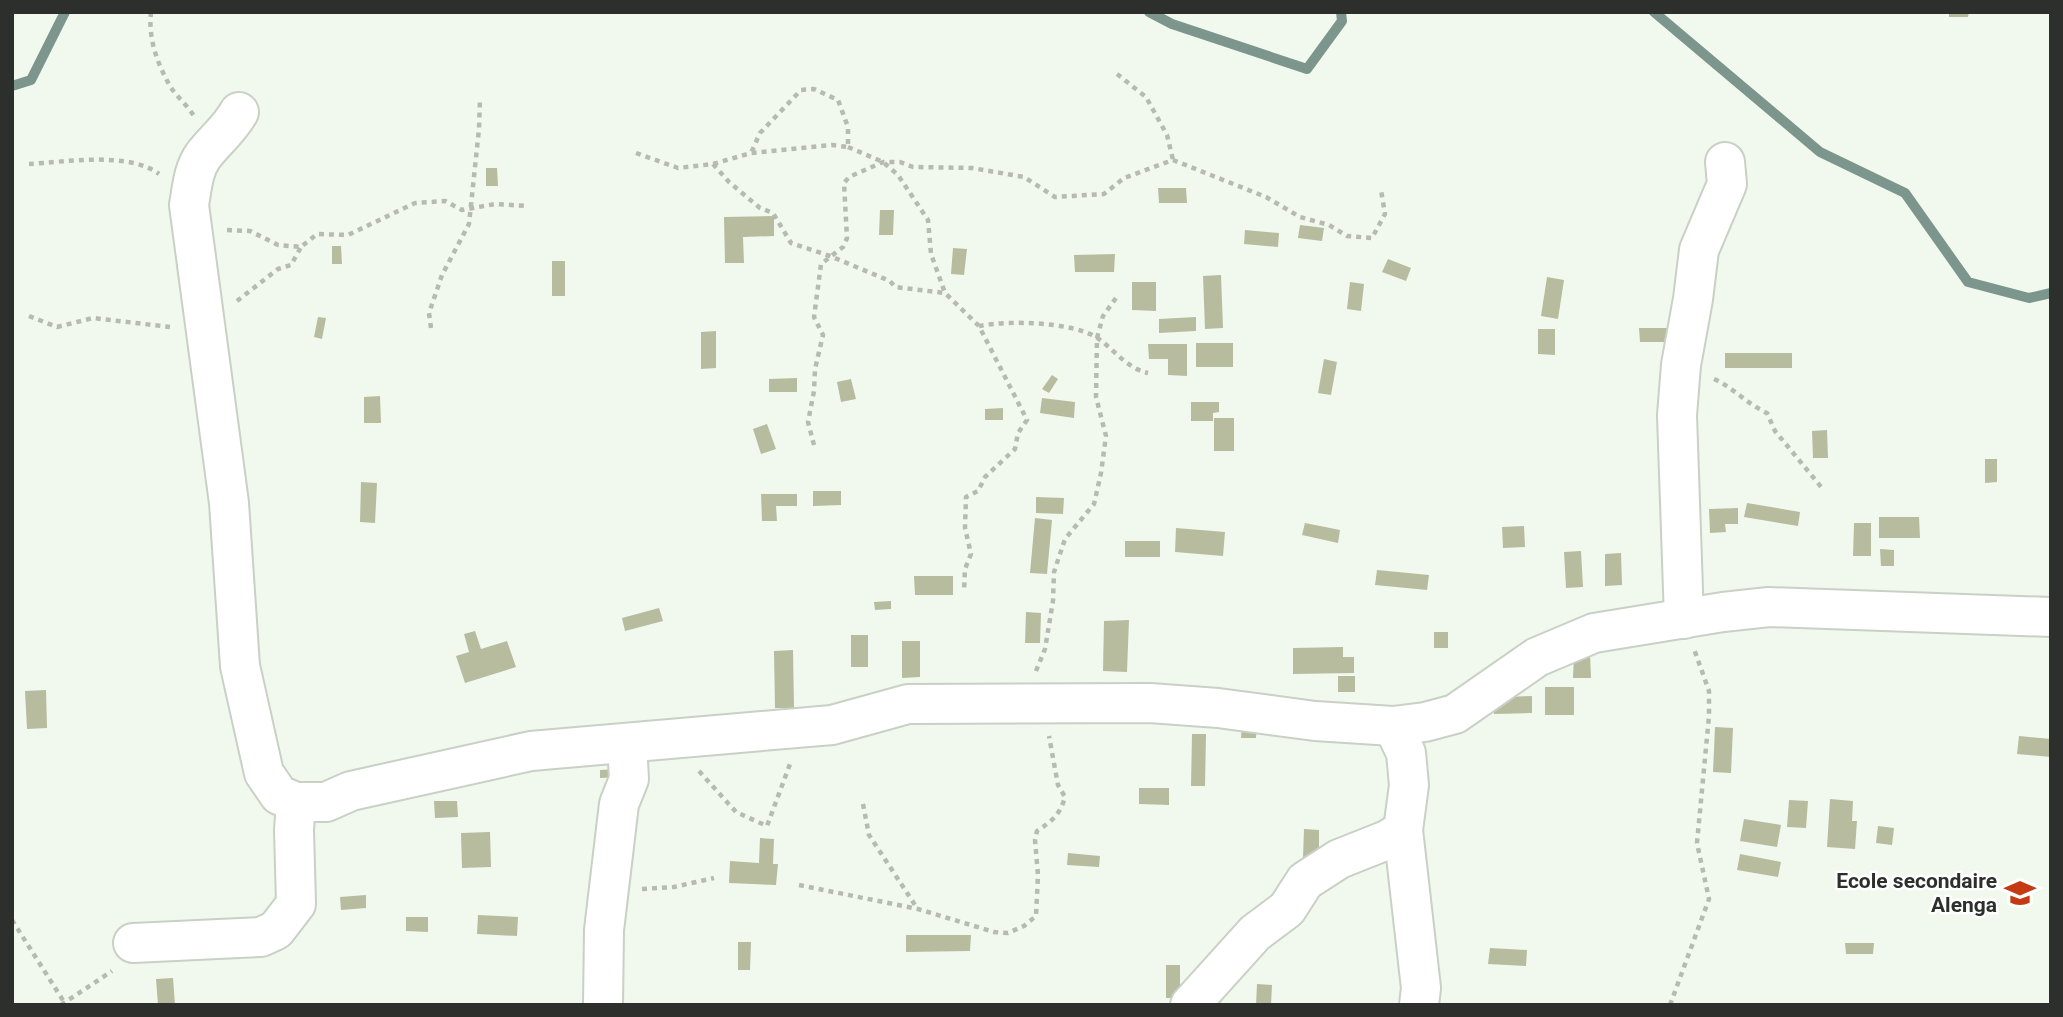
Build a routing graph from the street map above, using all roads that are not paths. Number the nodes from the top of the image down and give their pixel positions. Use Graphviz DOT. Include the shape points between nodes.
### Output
graph roads {
  1 [pos="239,112"];
  2 [pos="1726,162"];
  3 [pos="2051,617"];
  4 [pos="1684,619"];
  5 [pos="1393,726"];
  6 [pos="627,744"];
  7 [pos="296,802"];
  8 [pos="1403,830"];
  9 [pos="132,943"];
  10 [pos="603,1005"];
  11 [pos="1190,1005"];
  12 [pos="1419,1005"];
  1 -- 7 [label="street" via="194,174 190,212 229,503 240,666 264,773 279,795"];
  2 -- 4 [label="street" via="1727,184 1699,250 1681,365 1677,415"];
  3 -- 4 [label="street" via="1769,607"];
  4 -- 5 [label="street" via="1594,633 1537,657 1455,714"];
  5 -- 6 [label="street" via="1150,703 958,702 908,704 832,725"];
  5 -- 8 [label="street" via="1406,753 1409,785"];
  6 -- 7 [label="street" via="531,751 351,792 326,802"];
  6 -- 10 [label="street" via="629,779 619,804 604,930"];
  7 -- 9 [label="street" via="296,904 276,930 261,937"];
  8 -- 11 [label="street" via="1339,859 1305,881 1287,909 1255,933"];
  8 -- 12 [label="street" via="1421,988"];
}
